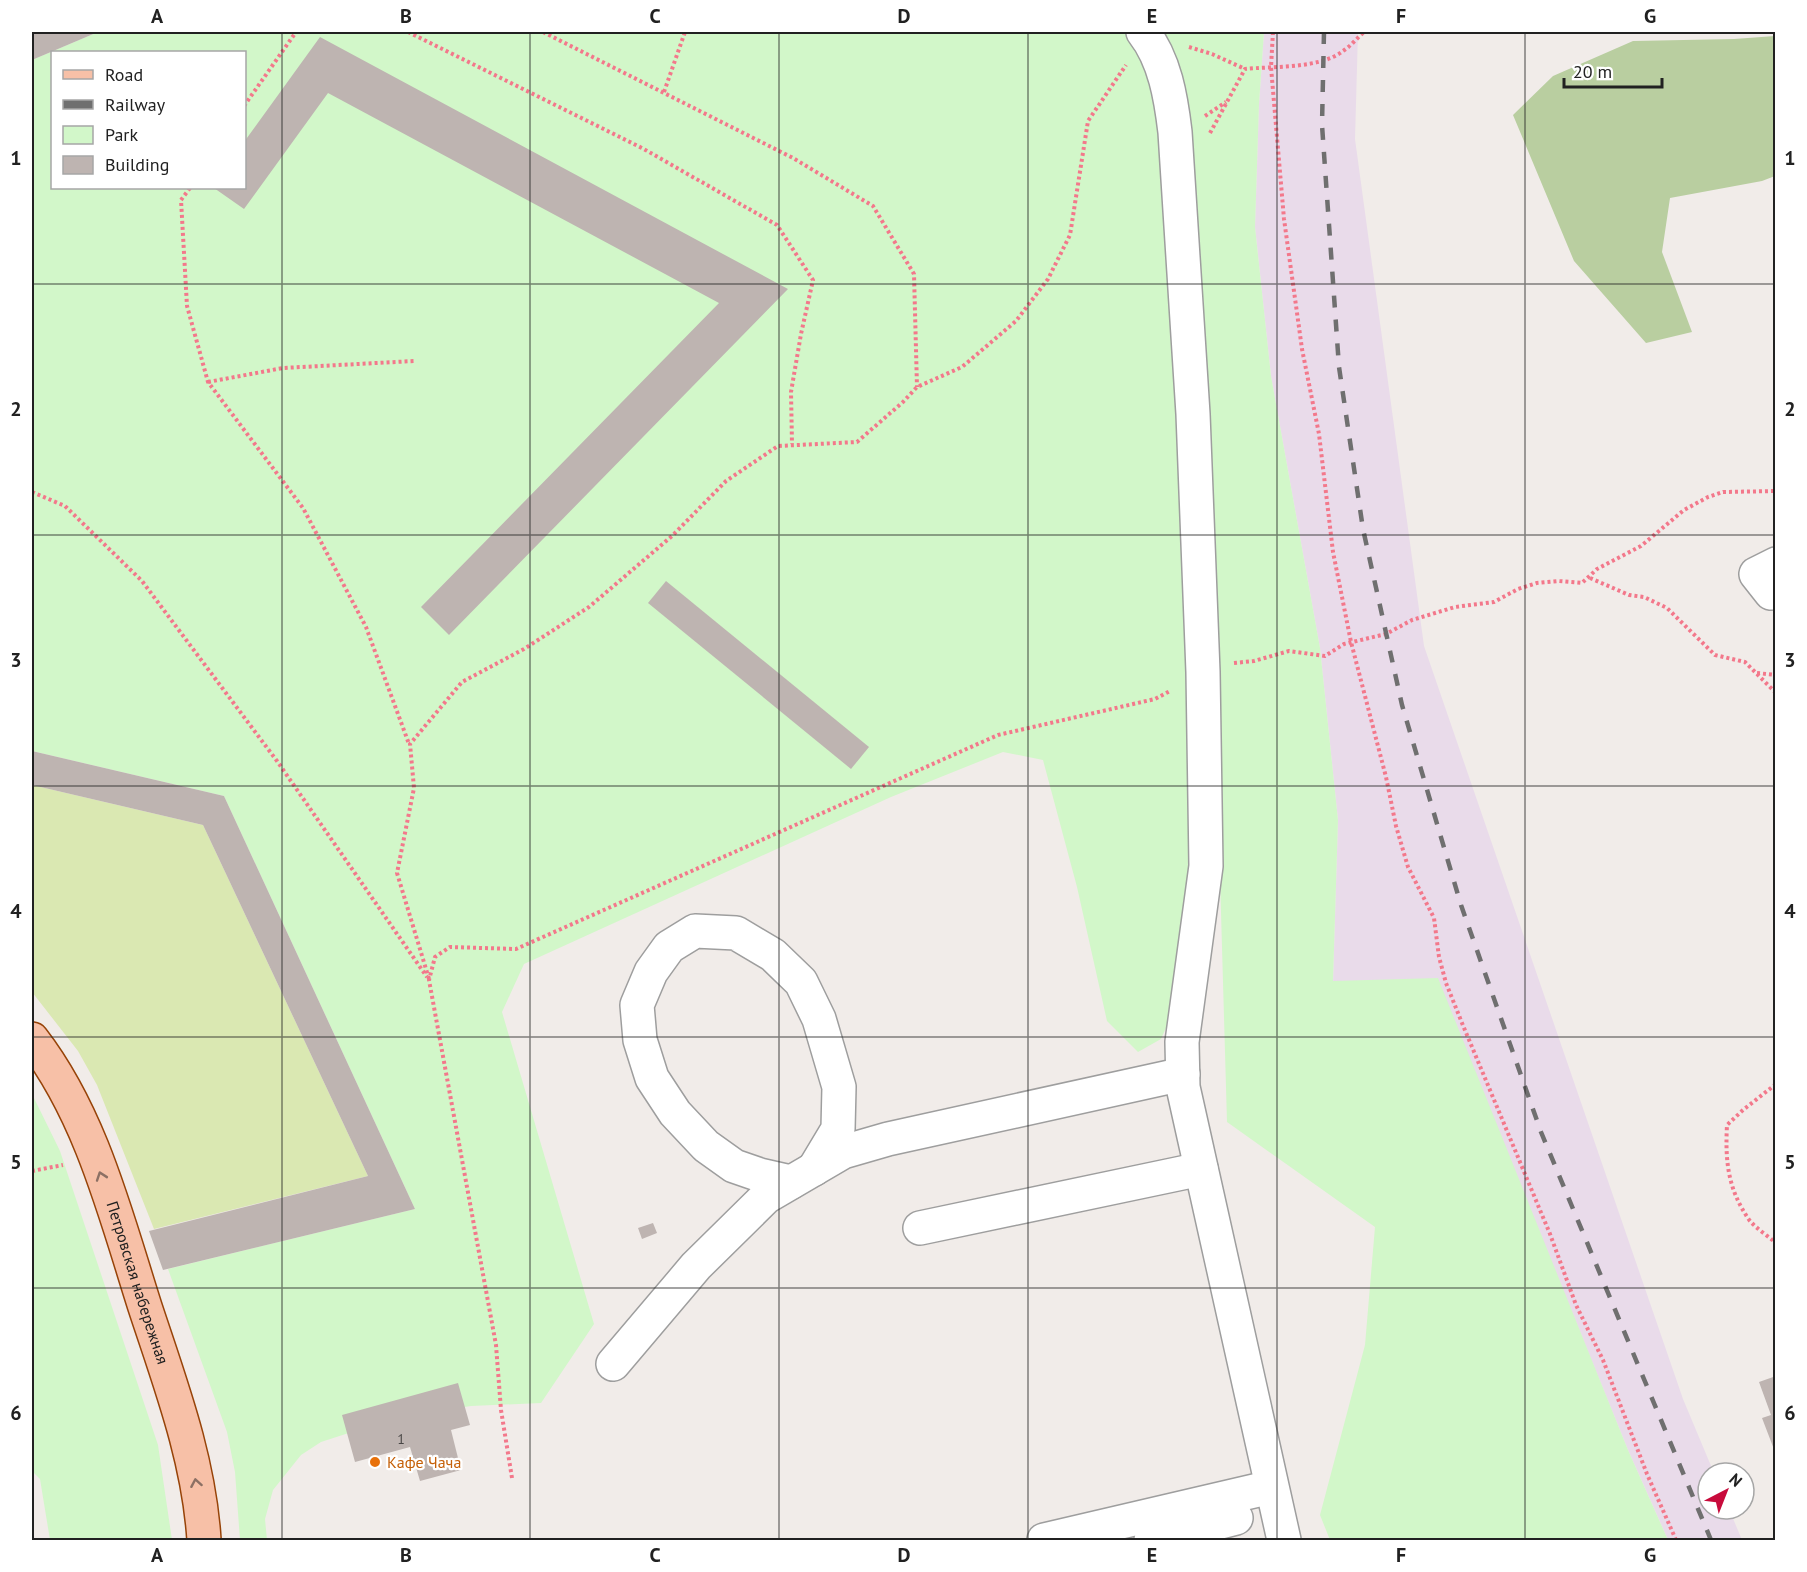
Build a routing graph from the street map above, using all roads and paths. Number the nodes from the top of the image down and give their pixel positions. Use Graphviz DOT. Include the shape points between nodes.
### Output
graph roads {
  1 [pos="296,32"];
  2 [pos="408,32"];
  3 [pos="543,32"];
  4 [pos="686,32"];
  5 [pos="1273,32"];
  6 [pos="1364,32"];
  7 [pos="1147,36"];
  8 [pos="1271,67"];
  9 [pos="1245,69"];
  10 [pos="664,93"];
  11 [pos="246,103"];
  12 [pos="1209,134"];
  13 [pos="189,189"];
  14 [pos="414,361"];
  15 [pos="208,382"];
  16 [pos="917,387"];
  17 [pos="792,444"];
  18 [pos="1776,491"];
  19 [pos="32,492"];
  20 [pos="1590,578"];
  21 [pos="1351,642"];
  22 [pos="1203,672"];
  23 [pos="1756,673"];
  24 [pos="1776,675"];
  25 [pos="1776,693"];
  26 [pos="410,744"];
  27 [pos="32,1039"];
  28 [pos="1183,1080"];
  29 [pos="1776,1084"];
  30 [pos="839,1088"];
  31 [pos="888,1139"];
  32 [pos="70,1164"];
  33 [pos="1201,1169"];
  34 [pos="32,1171"];
  35 [pos="803,1175"];
  36 [pos="920,1228"];
  37 [pos="1776,1243"];
  38 [pos="613,1364"];
  39 [pos="1273,1497"];
  40 [pos="204,1540"];
  41 [pos="1044,1540"];
  42 [pos="1151,1540"];
  43 [pos="1284,1540"];
  44 [pos="1676,1540"];
  1 -- 11 [label="path"];
  2 -- 17 [label="path" via="642,148 777,225 813,280 791,392"];
  3 -- 10 [label="path"];
  4 -- 10 [label="path"];
  5 -- 8 [label="path"];
  6 -- 8 [label="path" via="1342,53 1304,65"];
  7 -- 9 [label="path" via="1212,54"];
  7 -- 16 [label="path" via="1088,121 1071,235 1048,279 1016,321 962,367"];
  7 -- 22 [label="street" via="1171,97 1175,132"];
  8 -- 9 [label="path"];
  8 -- 21 [label="path" via="1292,279 1319,434 1333,552"];
  9 -- 12 [label="path"];
  10 -- 16 [label="path" via="793,158 873,206 914,274"];
  13 -- 15 [label="path" via="181,200 187,306"];
  14 -- 15 [label="path" via="283,368"];
  15 -- 26 [label="path" via="303,508 366,627"];
  16 -- 17 [label="path" via="857,442"];
  17 -- 26 [label="path" via="778,446 726,481 672,536 589,607 524,649 462,682"];
  18 -- 20 [label="path" via="1723,492 1708,497 1684,510 1641,546 1597,569"];
  19 -- 26 [label="path" via="65,506 142,581 277,761 429,980 397,873 414,788"];
  20 -- 21 [label="path" via="1582,583 1537,583 1494,602 1455,607 1412,620 1386,634"];
  20 -- 23 [label="path" via="1667,608 1715,655 1745,662"];
  21 -- 22 [label="path" via="1324,656 1289,651"];
  21 -- 44 [label="path" via="1396,826 1408,867 1434,918 1446,983"];
  22 -- 28 [label="street" via="1206,866 1182,1042"];
  23 -- 24 [label="path"];
  23 -- 25 [label="path"];
  40 -- 27 [label="main road, Петровская набережная, one-way" via="188,1440 88,1136 62,1083"];
  28 -- 31 [label="street"];
  28 -- 33 [label="street"];
  29 -- 37 [label="path" via="1727,1125 1726,1147 1729,1181 1751,1221"];
  30 -- 31 [label="street" via="864,1126"];
  30 -- 35 [label="street" via="838,1129"];
  30 -- 35 [label="street" via="819,1019 801,982 773,955 736,933 695,931 669,947 651,972 637,1005 640,1040 652,1078 675,1113 706,1146 734,1166 760,1175"];
  31 -- 35 [label="street" via="843,1152"];
  32 -- 34 [label="path"];
  33 -- 36 [label="street"];
  33 -- 39 [label="street"];
  35 -- 38 [label="street" via="766,1197 696,1266"];
  39 -- 41 [label="street"];
  39 -- 42 [label="street"];
  39 -- 43 [label="street"];
}
